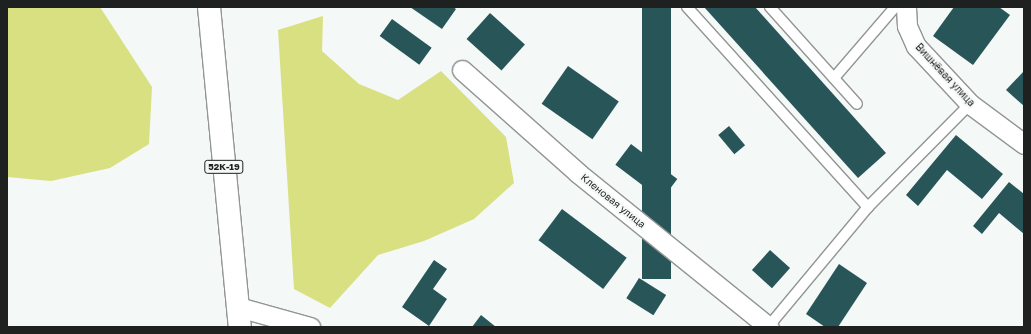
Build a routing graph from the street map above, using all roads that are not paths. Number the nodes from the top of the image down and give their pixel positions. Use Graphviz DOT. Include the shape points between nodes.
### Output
graph roads {
  1 [pos="209,7"];
  2 [pos="687,7"];
  3 [pos="770,7"];
  4 [pos="895,7"];
  5 [pos="906,7"];
  6 [pos="462,70"];
  7 [pos="834,78"];
  8 [pos="857,104"];
  9 [pos="970,104"];
  10 [pos="1024,144"];
  11 [pos="868,206"];
  12 [pos="239,317"];
  13 [pos="310,327"];
  14 [pos="768,327"];
  1 -- 12 [label="main road, 52К-19"];
  2 -- 11 [label="lane"];
  3 -- 7 [label="lane"];
  4 -- 7 [label="lane"];
  5 -- 9 [label="street, Вишнёвая улица" via="907,26 916,46"];
  6 -- 14 [label="street, Кленовая улица" via="578,173"];
  7 -- 8 [label="lane"];
  9 -- 10 [label="street, Вишнёвая улица"];
  9 -- 11 [label="lane"];
  11 -- 14 [label="lane"];
  12 -- 13 [label="street"];
}
